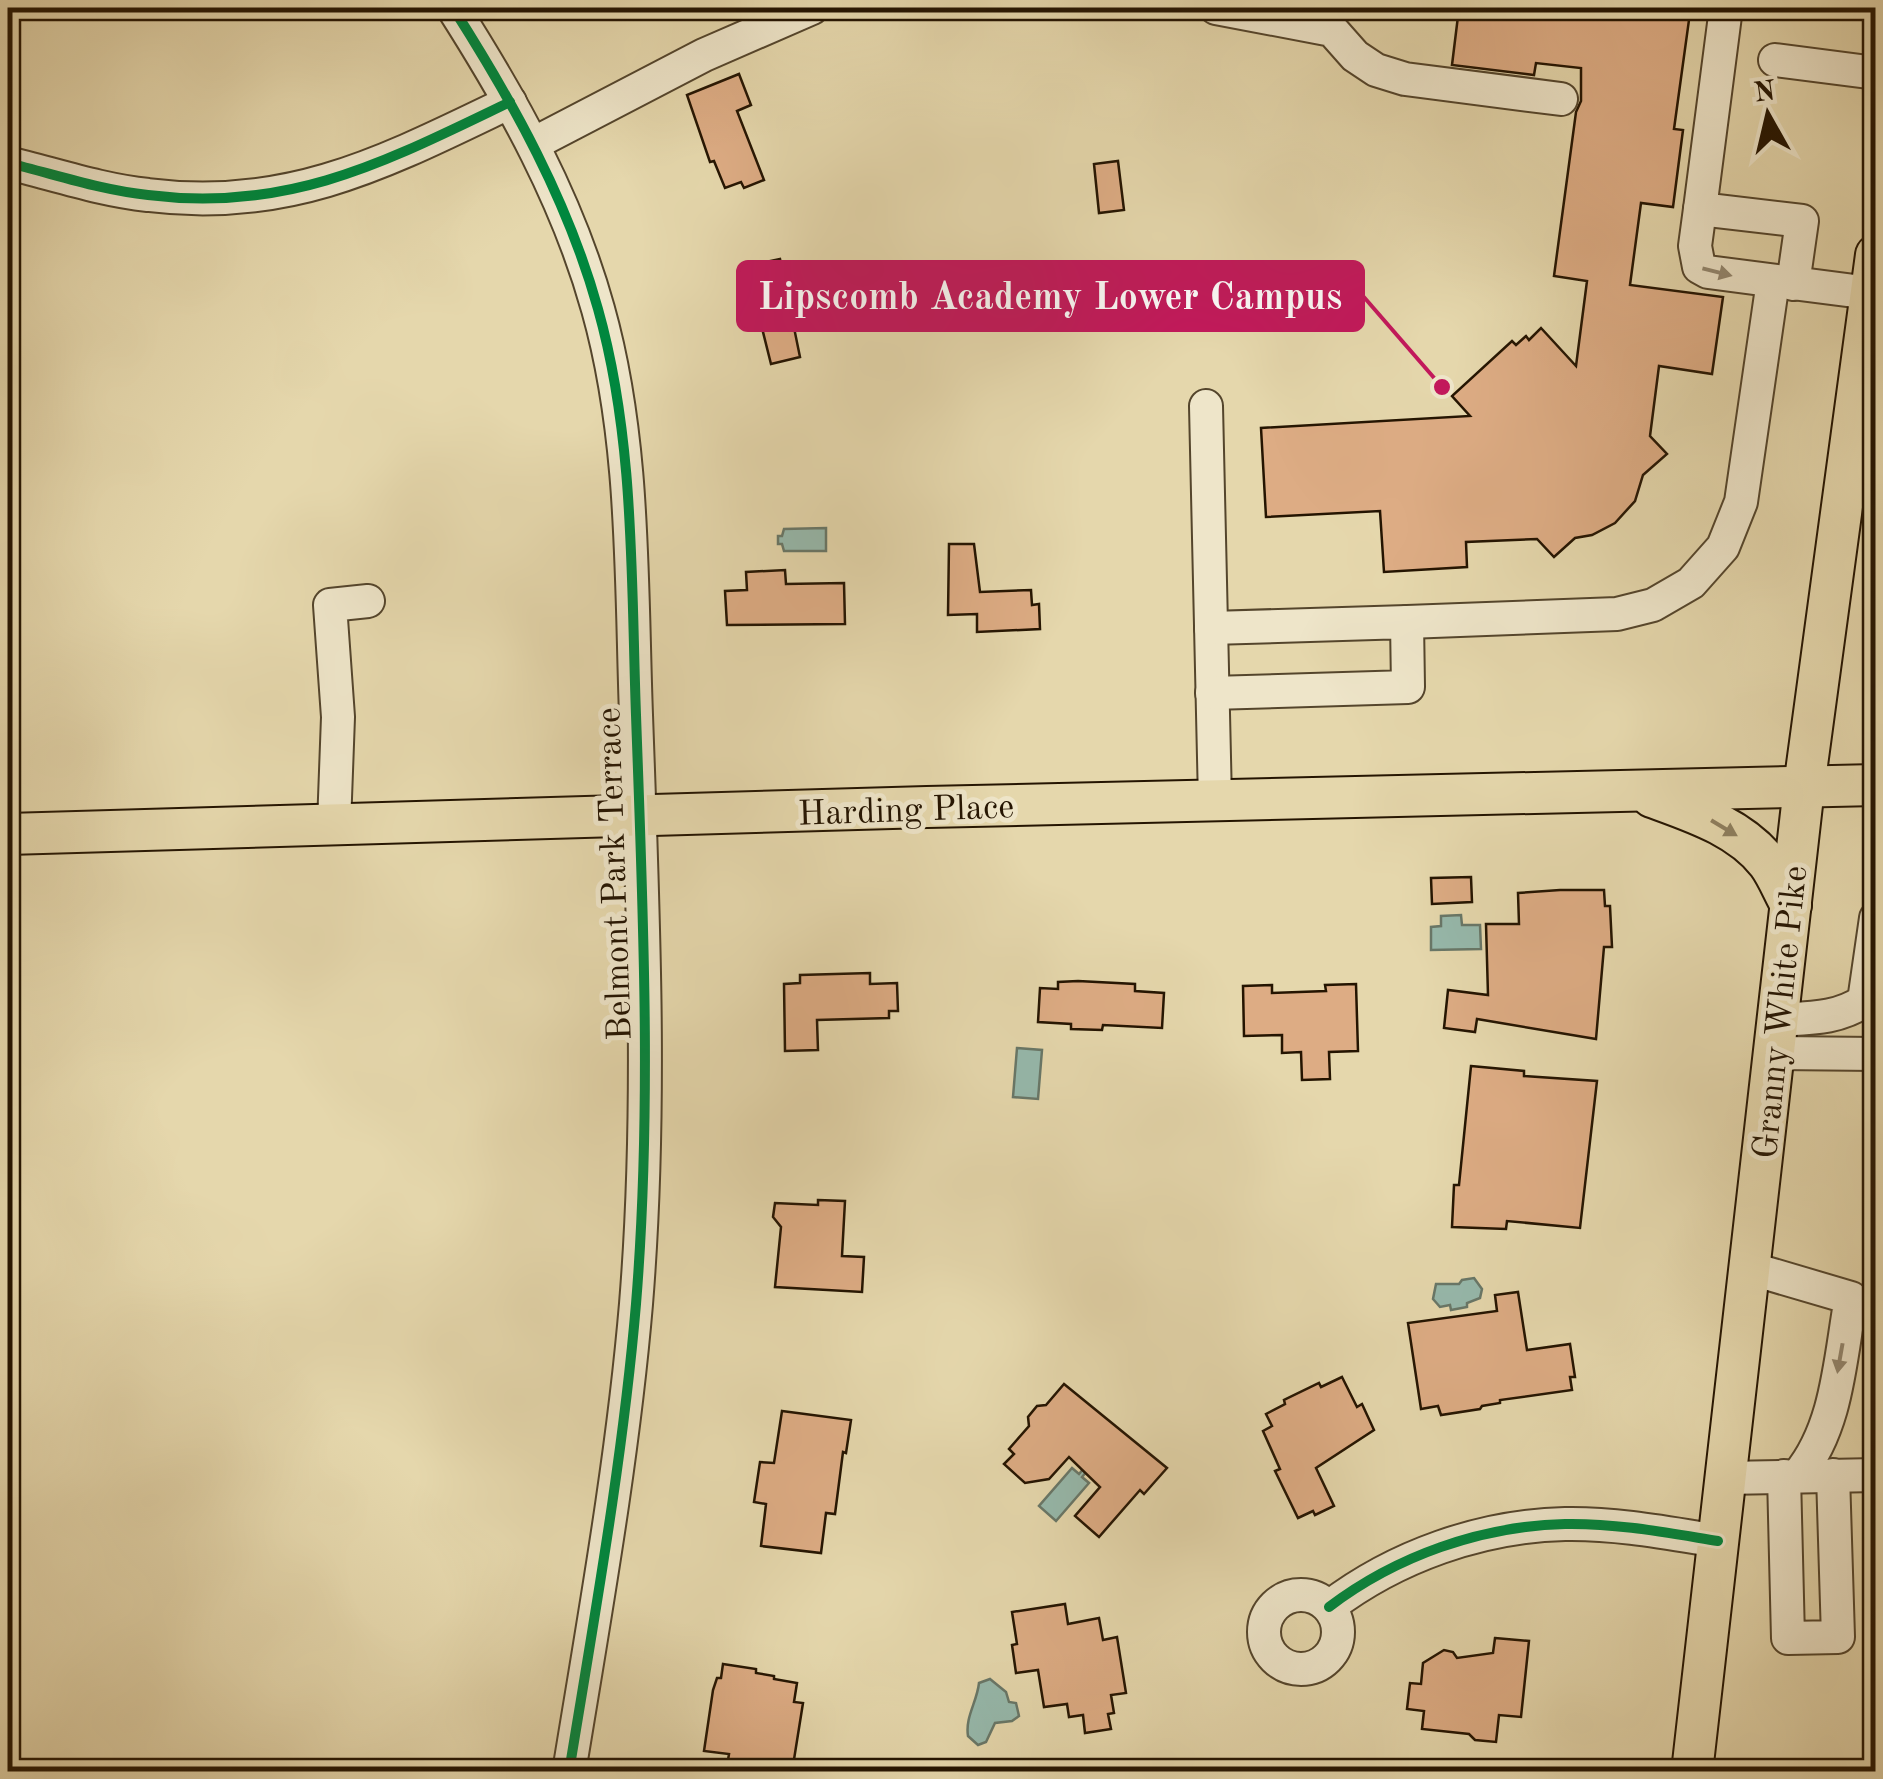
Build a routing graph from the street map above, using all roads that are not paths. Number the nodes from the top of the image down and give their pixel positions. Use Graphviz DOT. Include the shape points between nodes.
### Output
graph roads {
  1 [pos="453,8"];
  2 [pos="812,8"];
  3 [pos="1216,8"];
  4 [pos="1726,8"];
  5 [pos="1775,60"];
  6 [pos="1876,73"];
  7 [pos="1561,99"];
  8 [pos="510,102"];
  9 [pos="533,144"];
  10 [pos="8,163"];
  11 [pos="1700,209"];
  12 [pos="1873,274"];
  13 [pos="1783,282"];
  14 [pos="1206,406"];
  15 [pos="368,602"];
  16 [pos="1407,622"];
  17 [pos="1211,628"];
  18 [pos="1212,693"];
  19 [pos="1876,785"];
  20 [pos="1804,787"];
  21 [pos="1634,790"];
  22 [pos="1215,801"];
  23 [pos="640,817"];
  24 [pos="334,825"];
  25 [pos="8,834"];
  26 [pos="1791,905"];
  27 [pos="1876,918"];
  28 [pos="1776,1036"];
  29 [pos="1876,1054"];
  30 [pos="1749,1268"];
  31 [pos="1863,1302"];
  32 [pos="1833,1475"];
  33 [pos="1876,1475"];
  34 [pos="1791,1476"];
  35 [pos="1725,1478"];
  36 [pos="1718,1541"];
  37 [pos="1330,1607"];
  38 [pos="569,1772"];
  39 [pos="1692,1772"];
  1 -- 8 [label="street, Belmont Park Terrace"];
  2 -- 9 [label="street" via="704,55"];
  3 -- 7 [label="street" via="1332,30 1355,56 1405,79"];
  4 -- 11 [label="street"];
  5 -- 6 [label="street"];
  8 -- 9 [label="street, Belmont Park Terrace"];
  8 -- 10 [label="street" via="383,161 274,194 148,196"];
  9 -- 23 [label="street, Belmont Park Terrace" via="599,310 619,408 628,480"];
  11 -- 13 [label="street, one-way" via="1699,267"];
  11 -- 13 [label="street" via="1802,221"];
  12 -- 13 [label="street"];
  12 -- 20 [label="main road, Granny White Pike"];
  13 -- 16 [label="street" via="1741,502 1723,547 1700,575 1671,597 1617,614"];
  14 -- 17 [label="street"];
  15 -- 24 [label="street" via="330,605 338,717"];
  16 -- 17 [label="street"];
  16 -- 18 [label="street" via="1408,687"];
  17 -- 18 [label="street"];
  18 -- 22 [label="street"];
  19 -- 20 [label="main road, Harding Place"];
  20 -- 21 [label="main road, Harding Place"];
  20 -- 26 [label="main road, Granny White Pike"];
  21 -- 22 [label="main road, Harding Place"];
  21 -- 26 [label="main road, one-way" via="1706,817 1748,842"];
  22 -- 23 [label="main road, Harding Place"];
  23 -- 24 [label="main road, Harding Place"];
  23 -- 38 [label="street, Belmont Park Terrace" via="646,1053 636,1306"];
  24 -- 25 [label="main road, Harding Place"];
  26 -- 28 [label="main road, Granny White Pike"];
  27 -- 28 [label="street" via="1864,1002"];
  28 -- 29 [label="street"];
  28 -- 30 [label="main road, Granny White Pike"];
  30 -- 31 [label="street"];
  30 -- 35 [label="main road, Granny White Pike"];
  31 -- 34 [label="street, one-way" via="1814,1456"];
  32 -- 33 [label="street"];
  32 -- 34 [label="street"];
  32 -- 34 [label="street" via="1838,1637 1788,1638"];
  34 -- 35 [label="street"];
  35 -- 36 [label="main road, Granny White Pike"];
  36 -- 37 [label="street" via="1568,1524 1494,1532 1388,1569"];
  36 -- 39 [label="main road, Granny White Pike"];
}
